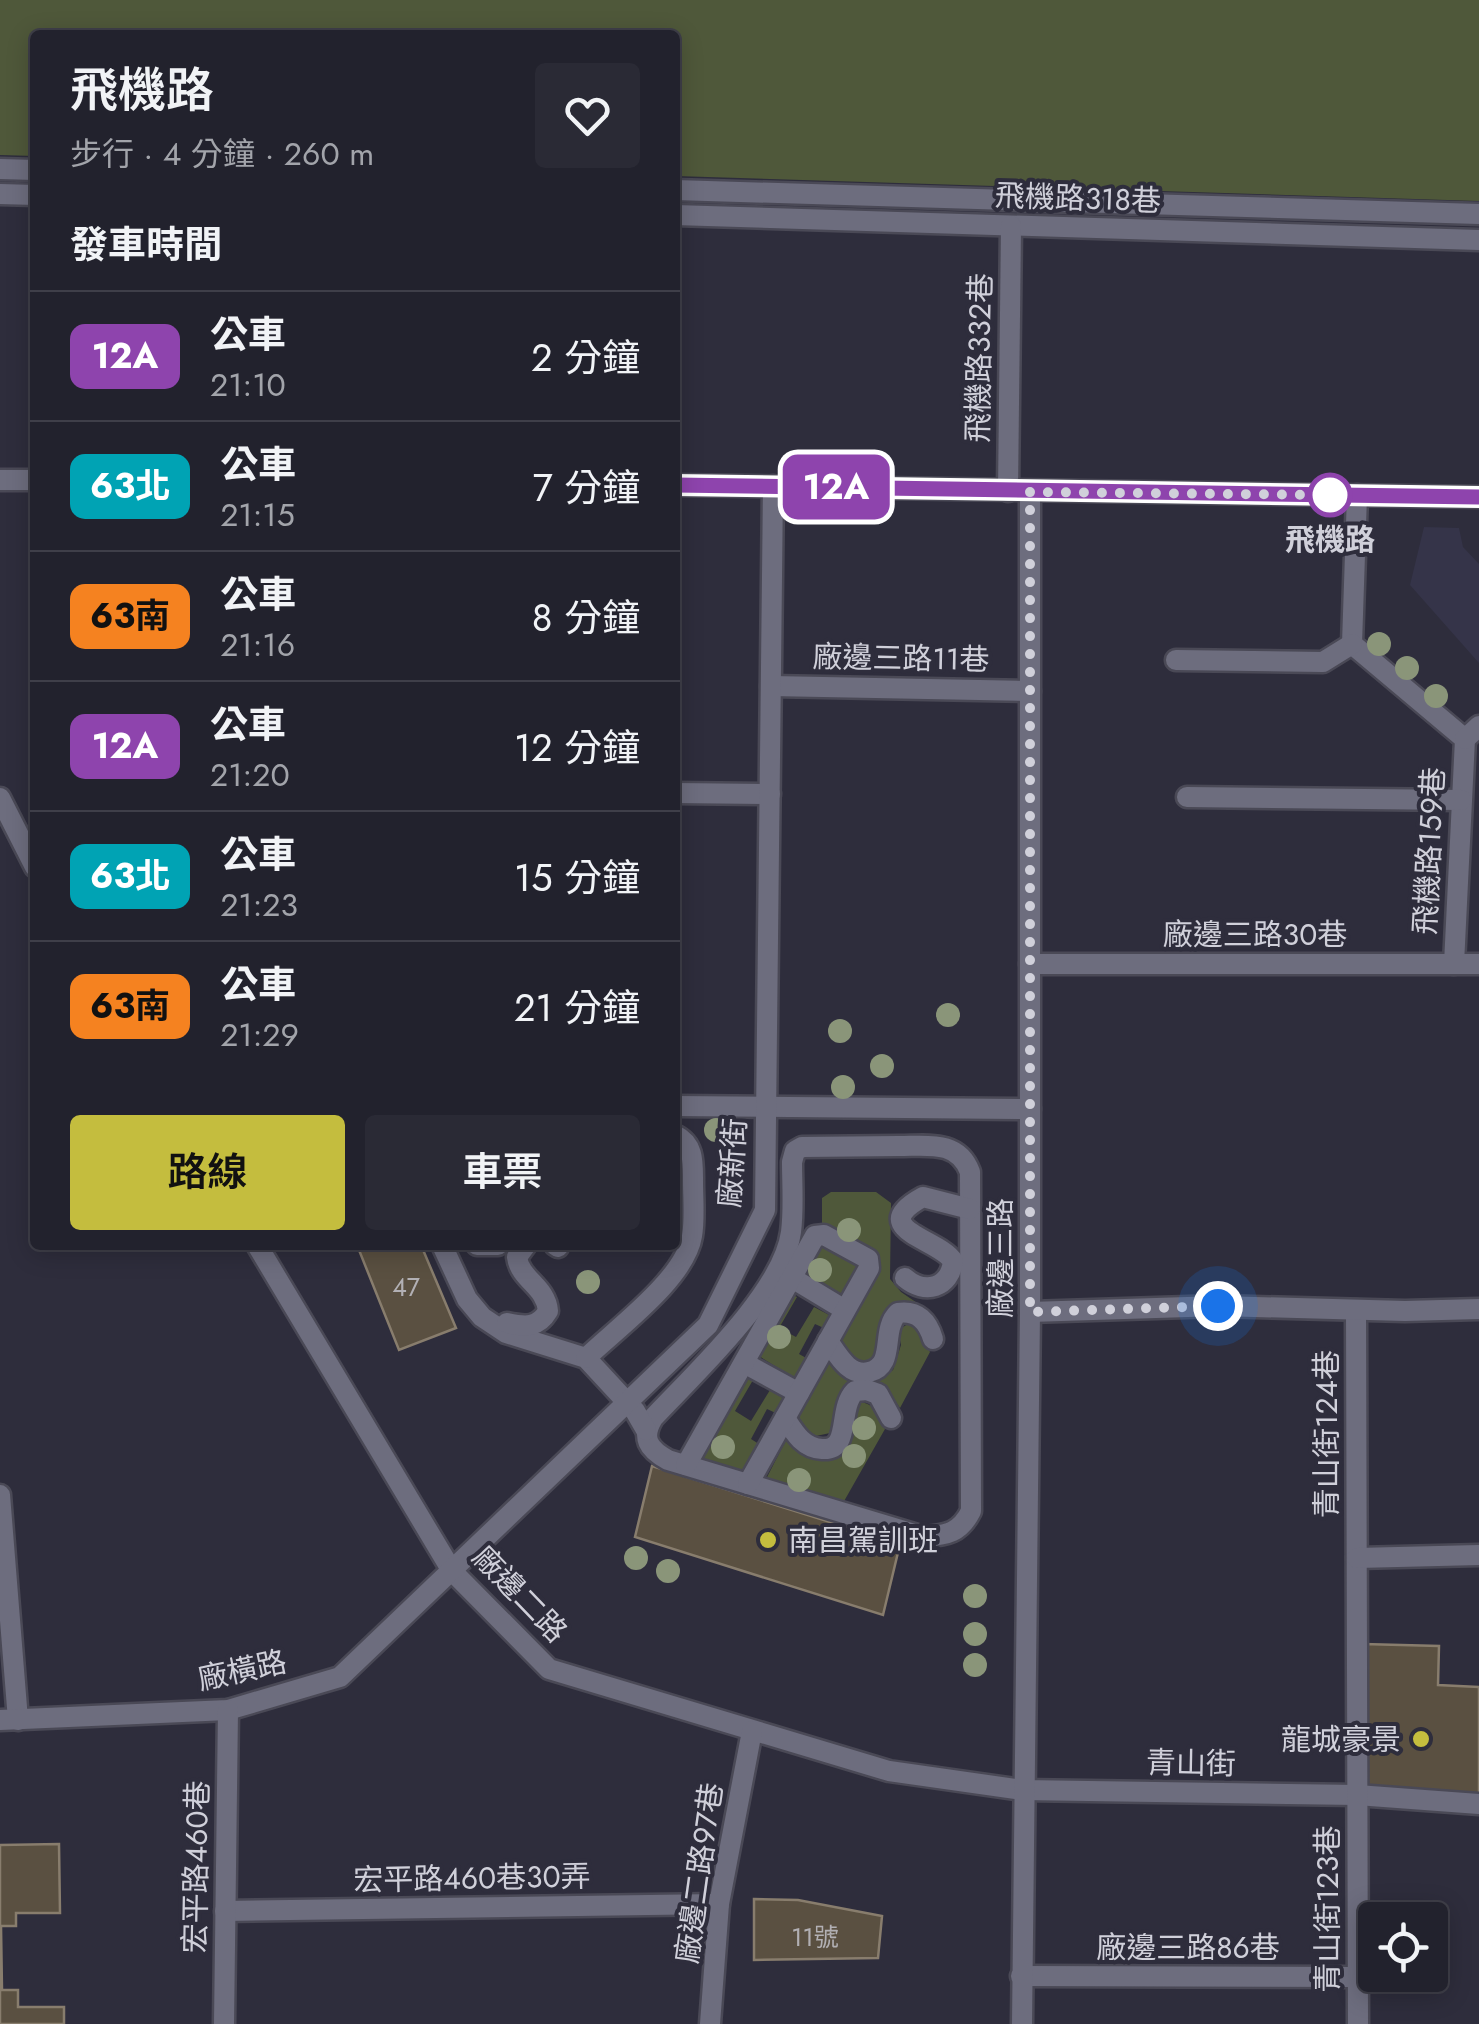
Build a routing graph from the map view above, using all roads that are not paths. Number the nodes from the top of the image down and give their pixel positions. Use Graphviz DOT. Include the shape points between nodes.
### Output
graph roads {
  1 [pos="0,169"];
  2 [pos="30,170"];
  3 [pos="680,190"];
  4 [pos="0,194"];
  5 [pos="30,195"];
  6 [pos="1479,214"];
  7 [pos="680,215"];
  8 [pos="1011,226"];
  9 [pos="1479,240"];
  10 [pos="0,480"];
  11 [pos="30,480"];
  12 [pos="680,486"];
  13 [pos="774,486"];
  14 [pos="1008,491"];
  15 [pos="1030,492"];
  16 [pos="1358,495"];
  17 [pos="1479,497"];
  18 [pos="1352,644"];
  19 [pos="1176,660"];
  20 [pos="771,686"];
  21 [pos="1030,691"];
  22 [pos="1472,732"];
  23 [pos="680,793"];
  24 [pos="770,794"];
  25 [pos="1188,797"];
  26 [pos="0,798"];
  27 [pos="1461,800"];
  28 [pos="30,857"];
  29 [pos="1030,964"];
  30 [pos="1454,964"];
  31 [pos="1479,964"];
  32 [pos="680,1106"];
  33 [pos="766,1107"];
  34 [pos="1030,1110"];
  35 [pos="680,1139"];
  36 [pos="970,1208"];
  37 [pos="260,1250"];
  38 [pos="444,1250"];
  39 [pos="522,1250"];
  40 [pos="792,1278"];
  41 [pos="906,1278"];
  42 [pos="1479,1309"];
  43 [pos="846,1310"];
  44 [pos="1356,1310"];
  45 [pos="1030,1312"];
  46 [pos="482,1318"];
  47 [pos="933,1340"];
  48 [pos="828,1341"];
  49 [pos="586,1358"];
  50 [pos="744,1363"];
  51 [pos="799,1393"];
  52 [pos="627,1403"];
  53 [pos="785,1418"];
  54 [pos="891,1418"];
  55 [pos="646,1430"];
  56 [pos="686,1465"];
  57 [pos="748,1484"];
  58 [pos="0,1495"];
  59 [pos="1479,1555"];
  60 [pos="1357,1558"];
  61 [pos="452,1571"];
  62 [pos="228,1710"];
  63 [pos="9,1720"];
  64 [pos="752,1731"];
  65 [pos="1022,1790"];
  66 [pos="1358,1795"];
  67 [pos="1479,1804"];
  68 [pos="719,1904"];
  69 [pos="225,1911"];
  70 [pos="1021,1976"];
  71 [pos="1356,1977"];
  72 [pos="224,2024"];
  73 [pos="710,2024"];
  74 [pos="1022,2024"];
  75 [pos="1358,2024"];
  1 -- 2 [label="street"];
  3 -- 6 [label="street"];
  4 -- 5 [label="street"];
  7 -- 8 [label="street, 飛機路318巷"];
  8 -- 9 [label="street, 飛機路318巷"];
  8 -- 14 [label="street, 飛機路332巷"];
  10 -- 11 [label="street"];
  12 -- 13 [label="street"];
  13 -- 14 [label="street"];
  13 -- 20 [label="street, 廠邊三路11巷"];
  14 -- 15 [label="street"];
  15 -- 16 [label="street"];
  15 -- 21 [label="street, 廠邊三路"];
  16 -- 17 [label="street"];
  16 -- 18 [label="street"];
  18 -- 19 [label="street" via="1323,662"];
  18 -- 22 [label="street, 飛機路159巷"];
  20 -- 21 [label="street, 廠邊三路11巷"];
  20 -- 24 [label="street, 廠邊三路11巷"];
  21 -- 29 [label="street, 廠邊三路"];
  22 -- 27 [label="street, 飛機路159巷"];
  23 -- 24 [label="street"];
  24 -- 33 [label="street, 廠新街"];
  25 -- 27 [label="street"];
  26 -- 28 [label="street"];
  27 -- 30 [label="street, 飛機路159巷"];
  29 -- 30 [label="street, 廠邊三路30巷"];
  29 -- 34 [label="street, 廠邊三路"];
  30 -- 31 [label="street, 廠邊三路30巷"];
  32 -- 33 [label="street"];
  33 -- 34 [label="street"];
  33 -- 52 [label="street, 廠新街" via="765,1210 708,1325"];
  34 -- 45 [label="street, 廠邊三路"];
  35 -- 49 [label="street" via="694,1160 692,1238 682,1262"];
  36 -- 41 [label="street" via="923,1197 910,1204 902,1225 908,1234 953,1261 952,1273 934,1287 914,1286"];
  36 -- 55 [label="street" via="970,1172 958,1152 945,1146 802,1147 792,1162 791,1232 777,1270 742,1321"];
  36 -- 57 [label="street" via="971,1510 965,1522 949,1534 924,1537"];
  37 -- 61 [label="street, 廠邊二路"];
  38 -- 46 [label="street"];
  39 -- 46 [label="street" via="518,1266 547,1301 542,1321 520,1326"];
  40 -- 43 [label="street"];
  40 -- 43 [label="street" via="819,1235 868,1259"];
  40 -- 50 [label="street"];
  42 -- 44 [label="street"];
  43 -- 48 [label="street"];
  44 -- 45 [label="street"];
  44 -- 60 [label="street, 青山街124巷"];
  45 -- 65 [label="street, 廠邊三路"];
  46 -- 49 [label="street" via="506,1333"];
  47 -- 48 [label="street" via="920,1317 898,1314 888,1328 881,1366 861,1374"];
  48 -- 51 [label="street"];
  49 -- 52 [label="street"];
  50 -- 51 [label="street"];
  50 -- 56 [label="street"];
  51 -- 53 [label="street"];
  52 -- 55 [label="street"];
  52 -- 61 [label="street, 廠新街"];
  53 -- 54 [label="street" via="819,1450 838,1442 844,1406 856,1391 878,1394"];
  53 -- 57 [label="street"];
  55 -- 56 [label="street" via="654,1452"];
  56 -- 57 [label="street"];
  58 -- 63 [label="street"];
  59 -- 60 [label="street, 青山街124巷"];
  60 -- 66 [label="street, 青山街124巷"];
  61 -- 62 [label="street, 廠橫路" via="340,1677"];
  61 -- 64 [label="street, 廠邊二路" via="549,1669"];
  62 -- 63 [label="street, 廠橫路"];
  62 -- 69 [label="street, 宏平路460巷"];
  64 -- 65 [label="street, 廠邊二路" via="889,1771"];
  64 -- 68 [label="street, 廠邊二路97巷"];
  65 -- 66 [label="street, 青山街"];
  65 -- 70 [label="street, 廠邊三路"];
  66 -- 67 [label="street, 青山街"];
  66 -- 71 [label="street, 青山街123巷"];
  68 -- 69 [label="street, 宏平路460巷30弄"];
  68 -- 73 [label="street, 廠邊二路97巷"];
  69 -- 72 [label="street, 宏平路460巷"];
  70 -- 71 [label="street, 廠邊三路86巷"];
  70 -- 74 [label="street, 廠邊三路"];
  71 -- 75 [label="street, 青山街123巷"];
}
